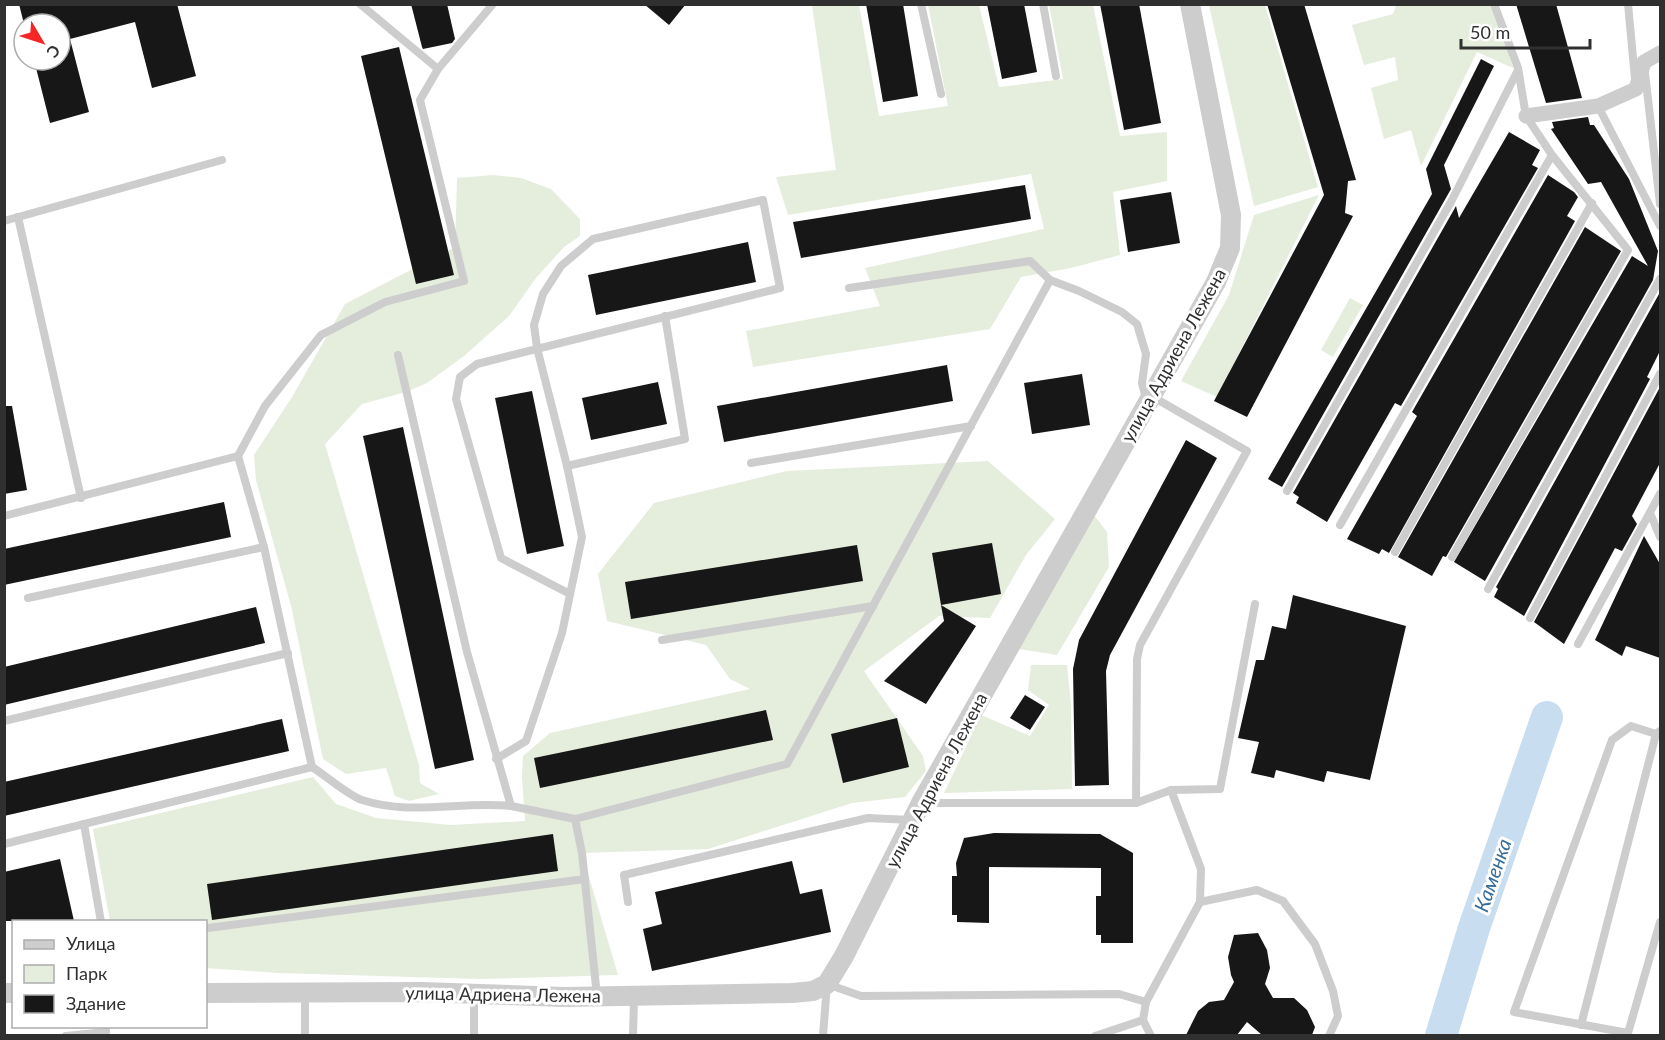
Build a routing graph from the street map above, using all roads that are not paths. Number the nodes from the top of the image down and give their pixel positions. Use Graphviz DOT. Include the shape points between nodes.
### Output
graph roads {
  1 [pos="360,4"];
  2 [pos="494,4"];
  3 [pos="921,4"];
  4 [pos="1043,4"];
  5 [pos="1190,4"];
  6 [pos="1494,4"];
  7 [pos="1628,4"];
  8 [pos="1660,53"];
  9 [pos="1644,62"];
  10 [pos="1518,68"];
  11 [pos="438,69"];
  12 [pos="1056,76"];
  13 [pos="1636,89"];
  14 [pos="941,94"];
  15 [pos="1599,106"];
  16 [pos="1526,116"];
  17 [pos="1552,155"];
  18 [pos="222,160"];
  19 [pos="1592,203"];
  20 [pos="1660,204"];
  21 [pos="18,217"];
  22 [pos="4,221"];
  23 [pos="1660,226"];
  24 [pos="1660,279"];
  25 [pos="1050,280"];
  26 [pos="849,288"];
  27 [pos="665,316"];
  28 [pos="537,348"];
  29 [pos="398,355"];
  30 [pos="1660,374"];
  31 [pos="1149,400"];
  32 [pos="971,426"];
  33 [pos="238,456"];
  34 [pos="751,463"];
  35 [pos="567,466"];
  36 [pos="1287,491"];
  37 [pos="1660,494"];
  38 [pos="81,498"];
  39 [pos="1650,513"];
  40 [pos="4,516"];
  41 [pos="1340,525"];
  42 [pos="1660,537"];
  43 [pos="264,547"];
  44 [pos="1395,552"];
  45 [pos="1452,557"];
  46 [pos="1488,588"];
  47 [pos="570,594"];
  48 [pos="28,598"];
  49 [pos="1255,604"];
  50 [pos="873,606"];
  51 [pos="1530,618"];
  52 [pos="662,640"];
  53 [pos="1578,644"];
  54 [pos="288,653"];
  55 [pos="4,721"];
  56 [pos="1658,733"];
  57 [pos="496,759"];
  58 [pos="312,767"];
  59 [pos="1171,790"];
  60 [pos="1136,803"];
  61 [pos="511,806"];
  62 [pos="917,812"];
  63 [pos="575,819"];
  64 [pos="84,824"];
  65 [pos="4,844"];
  66 [pos="585,879"];
  67 [pos="1200,902"];
  68 [pos="628,903"];
  69 [pos="101,920"];
  70 [pos="1660,922"];
  71 [pos="208,928"];
  72 [pos="827,984"];
  73 [pos="207,993"];
  74 [pos="305,993"];
  75 [pos="474,994"];
  76 [pos="634,995"];
  77 [pos="597,996"];
  78 [pos="1146,1002"];
  79 [pos="1143,1020"];
  80 [pos="1581,1026"];
  81 [pos="106,1028"];
  82 [pos="66,1035"];
  83 [pos="305,1035"];
  84 [pos="474,1035"];
  85 [pos="633,1035"];
  86 [pos="823,1035"];
  87 [pos="1095,1035"];
  88 [pos="1151,1035"];
  89 [pos="1329,1035"];
  1 -- 11 [label="lane"];
  2 -- 11 [label="lane"];
  3 -- 14 [label="lane"];
  4 -- 12 [label="lane"];
  5 -- 31 [label="street, улица Адриена Лежена" via="1231,216 1230,248 1216,282"];
  6 -- 10 [label="lane"];
  7 -- 13 [label="lane"];
  8 -- 9 [label="street"];
  9 -- 13 [label="street"];
  9 -- 20 [label="lane"];
  10 -- 16 [label="lane"];
  10 -- 36 [label="lane" via="1452,200"];
  11 -- 33 [label="lane" via="420,100 464,281 385,302 321,335 265,406"];
  13 -- 15 [label="street"];
  15 -- 16 [label="street"];
  15 -- 23 [label="lane"];
  16 -- 17 [label="lane"];
  17 -- 19 [label="lane"];
  17 -- 41 [label="lane"];
  18 -- 21 [label="lane"];
  19 -- 44 [label="lane"];
  19 -- 45 [label="lane" via="1628,250"];
  21 -- 22 [label="lane"];
  21 -- 38 [label="lane"];
  24 -- 46 [label="lane"];
  25 -- 26 [label="lane" via="1030,261"];
  25 -- 31 [label="lane" via="1101,301 1137,324 1146,354 1142,383"];
  25 -- 32 [label="lane"];
  27 -- 28 [label="lane"];
  27 -- 28 [label="lane" via="780,288 763,200 593,239 561,266 543,294 534,326"];
  27 -- 35 [label="lane" via="685,439"];
  28 -- 35 [label="lane"];
  28 -- 47 [label="lane" via="477,364 460,377 456,399 501,558"];
  29 -- 57 [label="lane"];
  30 -- 51 [label="lane"];
  31 -- 60 [label="lane" via="1248,451 1140,645"];
  31 -- 62 [label="street, улица Адриена Лежена"];
  32 -- 34 [label="lane"];
  32 -- 50 [label="lane"];
  33 -- 38 [label="lane"];
  33 -- 43 [label="lane"];
  35 -- 47 [label="lane" via="582,537"];
  37 -- 39 [label="lane"];
  38 -- 40 [label="lane"];
  39 -- 42 [label="lane"];
  39 -- 53 [label="lane"];
  43 -- 48 [label="lane"];
  43 -- 54 [label="lane"];
  47 -- 57 [label="lane" via="562,633 526,741"];
  49 -- 59 [label="lane" via="1220,789"];
  50 -- 52 [label="lane"];
  50 -- 63 [label="lane" via="787,764"];
  54 -- 55 [label="lane"];
  54 -- 58 [label="lane"];
  56 -- 80 [label="lane"];
  56 -- 80 [label="lane" via="1631,726 1612,740 1514,1012"];
  57 -- 61 [label="lane"];
  58 -- 61 [label="lane" via="361,800 415,809"];
  58 -- 64 [label="lane"];
  59 -- 60 [label="lane"];
  59 -- 67 [label="lane" via="1201,869"];
  60 -- 62 [label="lane"];
  61 -- 63 [label="lane"];
  62 -- 68 [label="lane" via="868,818 624,875"];
  62 -- 72 [label="street, улица Адриена Лежена"];
  63 -- 66 [label="lane"];
  64 -- 65 [label="lane"];
  64 -- 69 [label="lane"];
  66 -- 71 [label="lane"];
  66 -- 77 [label="lane"];
  67 -- 78 [label="lane"];
  67 -- 89 [label="lane" via="1257,890 1284,901 1315,944 1334,991 1338,1016"];
  70 -- 80 [label="lane" via="1628,1033"];
  72 -- 76 [label="street, улица Адриена Лежена" via="813,991 792,993"];
  72 -- 78 [label="lane" via="861,996 1119,994"];
  72 -- 86 [label="lane"];
  73 -- 74 [label="street, улица Адриена Лежена"];
  74 -- 75 [label="street, улица Адриена Лежена"];
  74 -- 83 [label="lane"];
  75 -- 77 [label="street, улица Адриена Лежена"];
  75 -- 84 [label="lane"];
  76 -- 77 [label="street, улица Адриена Лежена"];
  76 -- 85 [label="lane"];
  78 -- 79 [label="lane"];
  79 -- 87 [label="lane"];
  79 -- 88 [label="lane"];
  81 -- 82 [label="lane" via="106,1032"];
}
